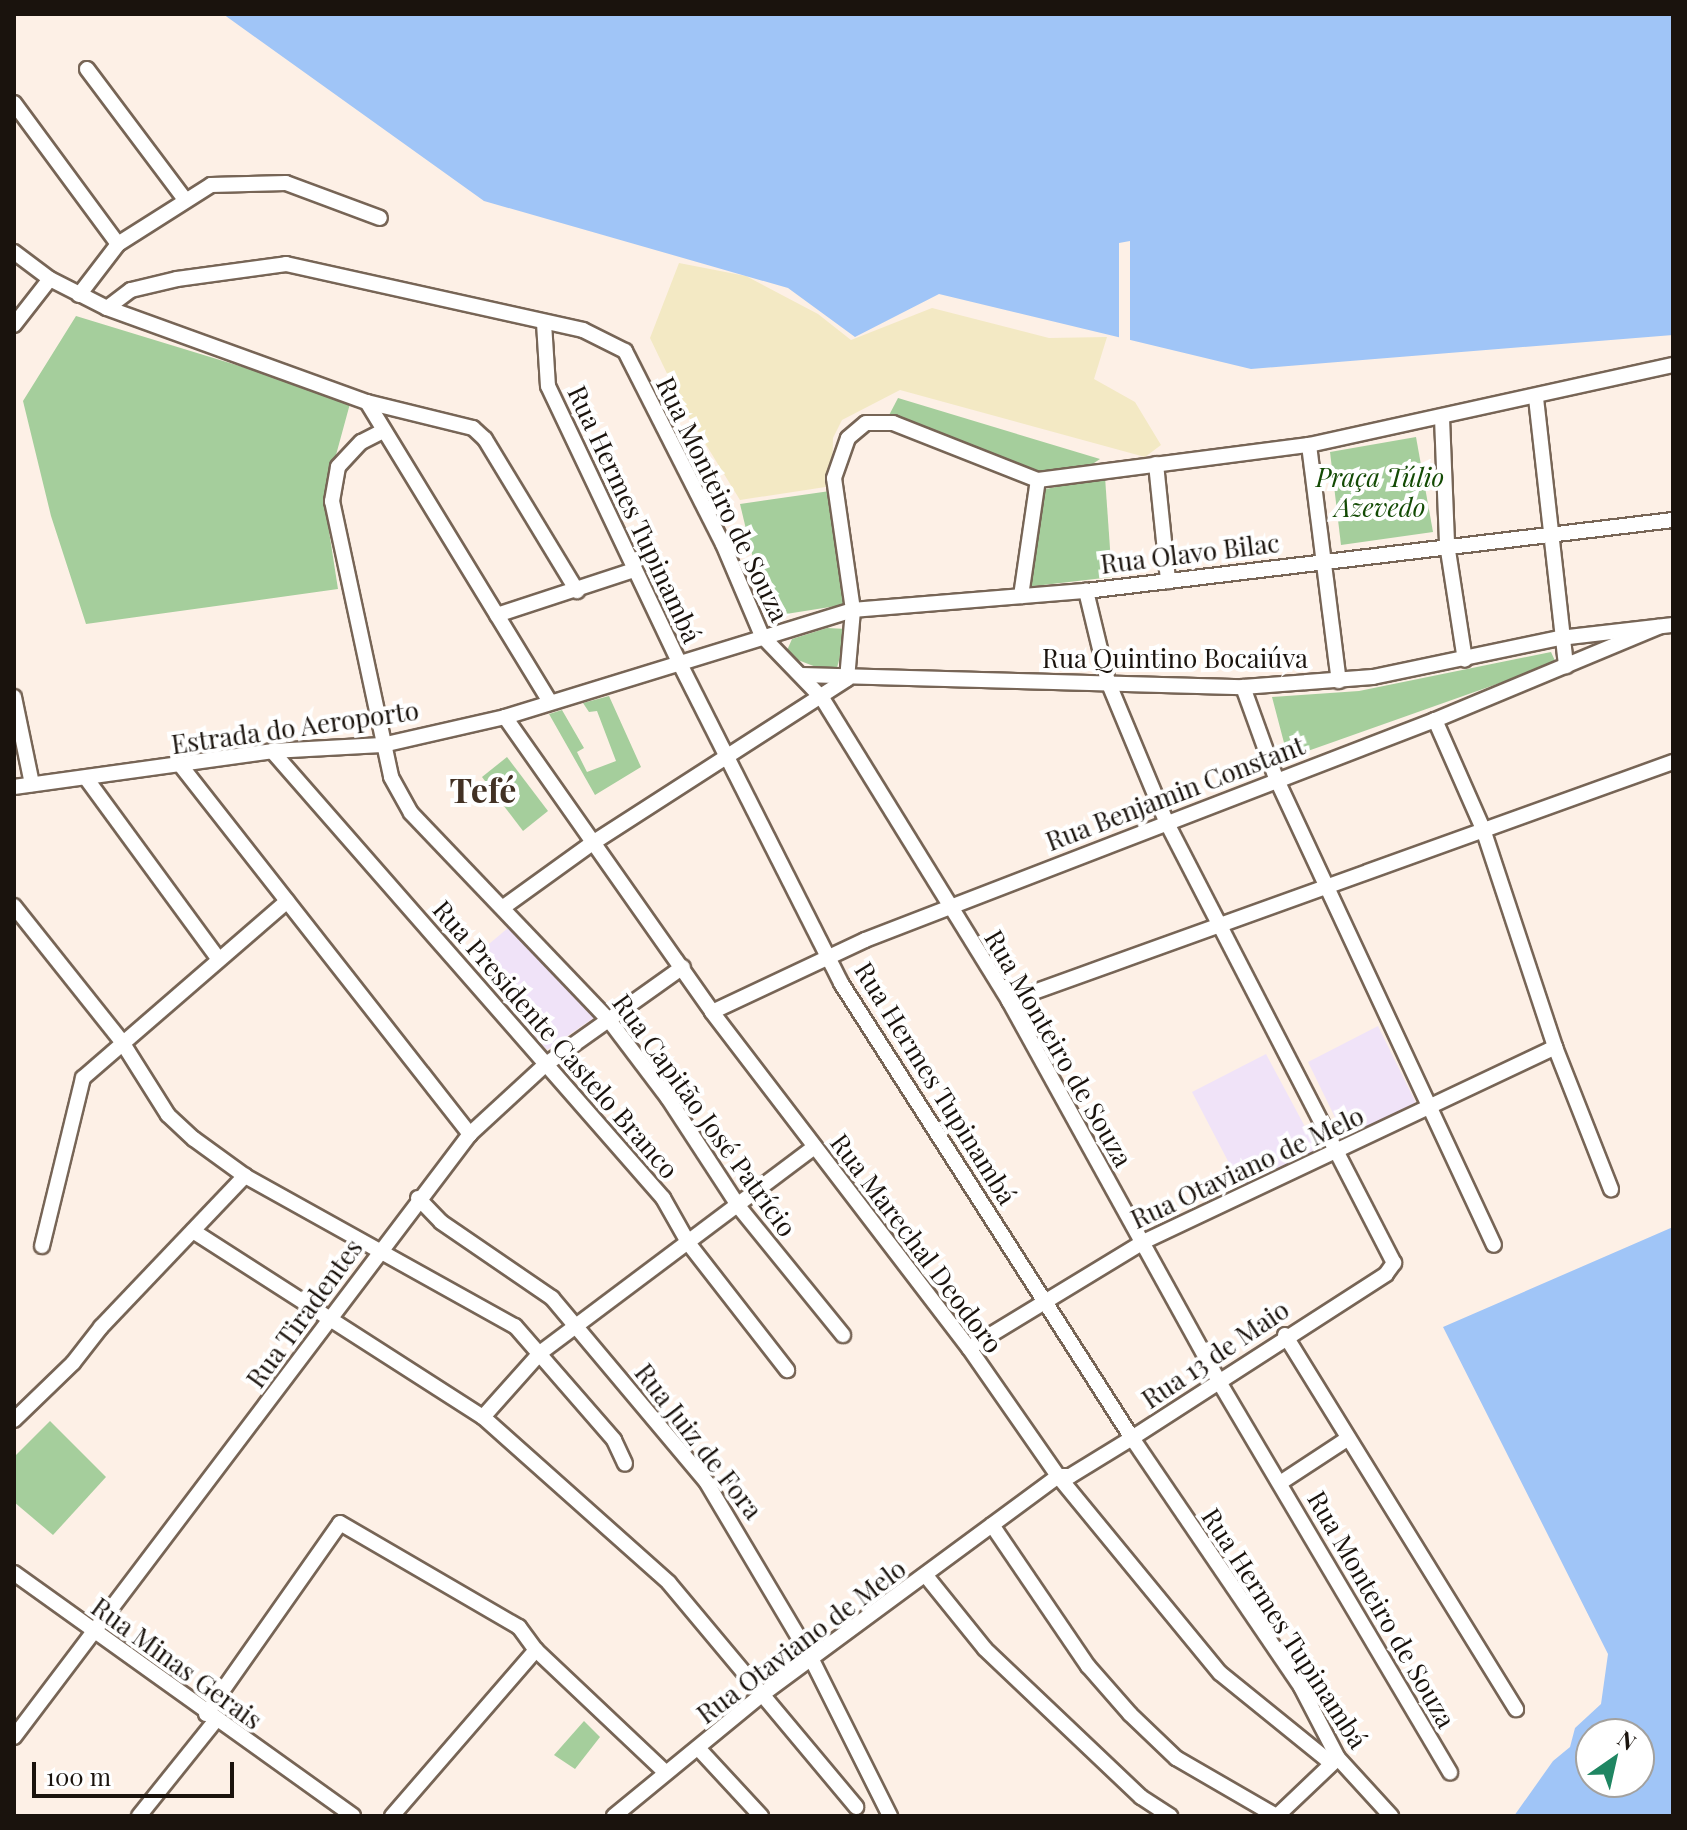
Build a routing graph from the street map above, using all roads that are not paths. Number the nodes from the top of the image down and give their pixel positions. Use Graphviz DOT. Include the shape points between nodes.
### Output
graph roads {
  1 [pos="87,69"];
  2 [pos="14,103"];
  3 [pos="184,198"];
  4 [pos="380,218"];
  5 [pos="118,244"];
  6 [pos="14,252"];
  7 [pos="50,279"];
  8 [pos="79,295"];
  9 [pos="107,308"];
  10 [pos="544,323"];
  11 [pos="14,325"];
  12 [pos="1673,365"];
  13 [pos="1536,398"];
  14 [pos="367,402"];
  15 [pos="1442,418"];
  16 [pos="381,432"];
  17 [pos="1309,445"];
  18 [pos="1156,464"];
  19 [pos="1038,480"];
  20 [pos="1673,520"];
  21 [pos="1550,535"];
  22 [pos="1447,544"];
  23 [pos="1322,561"];
  24 [pos="634,570"];
  25 [pos="1168,581"];
  26 [pos="577,591"];
  27 [pos="1086,591"];
  28 [pos="1021,596"];
  29 [pos="853,610"];
  30 [pos="497,615"];
  31 [pos="1666,626"];
  32 [pos="762,636"];
  33 [pos="1560,638"];
  34 [pos="1465,660"];
  35 [pos="679,662"];
  36 [pos="1566,666"];
  37 [pos="801,675"];
  38 [pos="847,679"];
  39 [pos="1339,681"];
  40 [pos="1108,682"];
  41 [pos="1243,687"];
  42 [pos="14,697"];
  43 [pos="822,698"];
  44 [pos="548,699"];
  45 [pos="505,717"];
  46 [pos="1435,720"];
  47 [pos="382,745"];
  48 [pos="272,751"];
  49 [pos="726,758"];
  50 [pos="1673,762"];
  51 [pos="182,767"];
  52 [pos="86,778"];
  53 [pos="1276,778"];
  54 [pos="32,784"];
  55 [pos="14,787"];
  56 [pos="1166,821"];
  57 [pos="1483,829"];
  58 [pos="591,844"];
  59 [pos="1325,885"];
  60 [pos="287,901"];
  61 [pos="14,906"];
  62 [pos="505,906"];
  63 [pos="947,908"];
  64 [pos="1219,924"];
  65 [pos="830,957"];
  66 [pos="219,960"];
  67 [pos="683,967"];
  68 [pos="1009,1001"];
  69 [pos="712,1012"];
  70 [pos="609,1020"];
  71 [pos="122,1042"];
  72 [pos="1555,1047"];
  73 [pos="545,1065"];
  74 [pos="1433,1106"];
  75 [pos="470,1134"];
  76 [pos="814,1147"];
  77 [pos="1333,1154"];
  78 [pos="245,1176"];
  79 [pos="1611,1189"];
  80 [pos="418,1198"];
  81 [pos="739,1207"];
  82 [pos="193,1231"];
  83 [pos="1143,1242"];
  84 [pos="689,1244"];
  85 [pos="1494,1245"];
  86 [pos="42,1246"];
  87 [pos="379,1251"];
  88 [pos="1046,1298"];
  89 [pos="332,1319"];
  90 [pos="578,1327"];
  91 [pos="843,1335"];
  92 [pos="1285,1335"];
  93 [pos="969,1348"];
  94 [pos="540,1353"];
  95 [pos="787,1370"];
  96 [pos="1218,1380"];
  97 [pos="483,1417"];
  98 [pos="14,1420"];
  99 [pos="1132,1438"];
  100 [pos="1347,1439"];
  101 [pos="625,1464"];
  102 [pos="1058,1476"];
  103 [pos="1280,1483"];
  104 [pos="992,1525"];
  105 [pos="14,1573"];
  106 [pos="927,1577"];
  107 [pos="95,1634"];
  108 [pos="536,1650"];
  109 [pos="811,1658"];
  110 [pos="760,1696"];
  111 [pos="1516,1709"];
  112 [pos="211,1718"];
  113 [pos="14,1737"];
  114 [pos="698,1748"];
  115 [pos="1334,1761"];
  116 [pos="664,1771"];
  117 [pos="1450,1773"];
  118 [pos="877,1795"];
  119 [pos="853,1812"];
  120 [pos="147,1814"];
  121 [pos="353,1816"];
  122 [pos="392,1816"];
  123 [pos="614,1816"];
  124 [pos="761,1816"];
  125 [pos="890,1816"];
  126 [pos="1170,1816"];
  127 [pos="1276,1816"];
  128 [pos="1391,1816"];
  1 -- 3 [label="street"];
  2 -- 5 [label="street"];
  3 -- 4 [label="street" via="211,185 286,183"];
  3 -- 5 [label="street"];
  5 -- 8 [label="street"];
  6 -- 7 [label="street"];
  7 -- 8 [label="street"];
  7 -- 11 [label="street"];
  8 -- 9 [label="street"];
  9 -- 10 [label="street" via="131,290 286,264"];
  9 -- 14 [label="street"];
  10 -- 24 [label="street, Rua Hermes Tupinambá" via="548,386"];
  10 -- 32 [label="street, Rua Monteiro de Souza" via="583,330 625,351 723,544"];
  12 -- 13 [label="street"];
  13 -- 15 [label="street"];
  13 -- 21 [label="street"];
  14 -- 16 [label="street"];
  14 -- 26 [label="street" via="467,425 478,433"];
  15 -- 17 [label="street"];
  15 -- 22 [label="street"];
  16 -- 30 [label="street"];
  16 -- 47 [label="street, Rua Capitão José Patrício" via="344,459 332,489"];
  17 -- 18 [label="street"];
  17 -- 23 [label="street"];
  18 -- 19 [label="street"];
  18 -- 25 [label="street"];
  19 -- 28 [label="street"];
  19 -- 29 [label="street" via="893,423 866,423 848,438 834,478"];
  20 -- 21 [label="street, Rua Olavo Bilac"];
  21 -- 22 [label="street, Rua Olavo Bilac"];
  21 -- 33 [label="street"];
  22 -- 23 [label="street, Rua Olavo Bilac"];
  22 -- 34 [label="street"];
  23 -- 25 [label="street, Rua Olavo Bilac"];
  23 -- 39 [label="street"];
  24 -- 26 [label="street"];
  24 -- 35 [label="street, Rua Hermes Tupinambá"];
  25 -- 27 [label="street, Rua Olavo Bilac"];
  26 -- 30 [label="street"];
  27 -- 28 [label="street, Rua Olavo Bilac"];
  27 -- 40 [label="street"];
  28 -- 29 [label="street, Rua Olavo Bilac"];
  29 -- 32 [label="street, Rua Olavo Bilac"];
  29 -- 38 [label="street"];
  30 -- 44 [label="street"];
  31 -- 33 [label="street, Rua Quintino Bocaiúva"];
  31 -- 36 [label="street, Rua Benjamin Constant"];
  32 -- 35 [label="street, Estrada do Aeroporto"];
  32 -- 37 [label="street, Rua Monteiro de Souza"];
  33 -- 34 [label="street, Rua Quintino Bocaiúva"];
  33 -- 36 [label="street"];
  34 -- 39 [label="street, Rua Quintino Bocaiúva"];
  35 -- 44 [label="street, Estrada do Aeroporto"];
  35 -- 49 [label="street, Rua Hermes Tupinambá"];
  36 -- 46 [label="street, Rua Benjamin Constant"];
  37 -- 38 [label="street, Rua Quintino Bocaiúva"];
  37 -- 43 [label="street, Rua Monteiro de Souza"];
  38 -- 40 [label="street, Rua Quintino Bocaiúva"];
  38 -- 43 [label="street"];
  39 -- 41 [label="street, Rua Quintino Bocaiúva"];
  40 -- 41 [label="street, Rua Quintino Bocaiúva"];
  40 -- 56 [label="street"];
  41 -- 53 [label="street"];
  42 -- 54 [label="street"];
  43 -- 49 [label="street"];
  43 -- 63 [label="street, Rua Monteiro de Souza"];
  44 -- 45 [label="street, Estrada do Aeroporto"];
  45 -- 47 [label="street, Estrada do Aeroporto"];
  45 -- 58 [label="street, Rua Marechal Deodoro"];
  46 -- 53 [label="street, Rua Benjamin Constant"];
  46 -- 57 [label="street"];
  47 -- 48 [label="street, Estrada do Aeroporto"];
  47 -- 62 [label="street, Rua Capitão José Patrício" via="411,813"];
  48 -- 51 [label="street, Estrada do Aeroporto"];
  48 -- 73 [label="street, Rua Presidente Castelo Branco"];
  49 -- 58 [label="street"];
  49 -- 65 [label="street, Rua Hermes Tupinambá"];
  50 -- 57 [label="street"];
  51 -- 52 [label="street, Estrada do Aeroporto"];
  51 -- 60 [label="street"];
  52 -- 54 [label="street, Estrada do Aeroporto"];
  52 -- 66 [label="street"];
  53 -- 56 [label="street, Rua Benjamin Constant"];
  53 -- 59 [label="street"];
  54 -- 55 [label="street, Estrada do Aeroporto"];
  56 -- 63 [label="street, Rua Benjamin Constant"];
  56 -- 64 [label="street"];
  57 -- 59 [label="street"];
  57 -- 72 [label="street"];
  58 -- 62 [label="street"];
  58 -- 67 [label="street, Rua Marechal Deodoro"];
  59 -- 64 [label="street"];
  59 -- 74 [label="street"];
  60 -- 66 [label="street"];
  60 -- 75 [label="street"];
  61 -- 71 [label="street"];
  62 -- 70 [label="street, Rua Capitão José Patrício"];
  63 -- 65 [label="street, Rua Benjamin Constant"];
  63 -- 68 [label="street, Rua Monteiro de Souza"];
  64 -- 68 [label="street"];
  64 -- 77 [label="street"];
  65 -- 69 [label="street, Rua Benjamin Constant"];
  65 -- 88 [label="street, Rua Hermes Tupinambá" via="849,995"];
  66 -- 71 [label="street"];
  67 -- 69 [label="street, Rua Marechal Deodoro"];
  67 -- 70 [label="street, Rua Tiradentes"];
  68 -- 83 [label="street, Rua Monteiro de Souza"];
  69 -- 76 [label="street, Rua Marechal Deodoro"];
  70 -- 73 [label="street, Rua Tiradentes"];
  70 -- 81 [label="street, Rua Capitão José Patrício"];
  71 -- 78 [label="street" via="168,1115"];
  71 -- 86 [label="street" via="90,1069 78,1089"];
  72 -- 74 [label="street, Rua Otaviano de Melo"];
  72 -- 79 [label="street"];
  73 -- 75 [label="street, Rua Tiradentes"];
  73 -- 84 [label="street, Rua Presidente Castelo Branco" via="663,1198"];
  74 -- 77 [label="street, Rua Otaviano de Melo"];
  74 -- 85 [label="street"];
  75 -- 80 [label="street, Rua Tiradentes"];
  76 -- 81 [label="street"];
  76 -- 93 [label="street, Rua Marechal Deodoro"];
  77 -- 83 [label="street, Rua Otaviano de Melo"];
  77 -- 92 [label="street, Rua 13 de Maio" via="1394,1263 1386,1274"];
  78 -- 82 [label="street"];
  78 -- 87 [label="street"];
  80 -- 87 [label="street, Rua Tiradentes"];
  80 -- 90 [label="street, Rua Juiz de Fora" via="441,1222 552,1298"];
  81 -- 84 [label="street"];
  81 -- 91 [label="street, Rua Capitão José Patrício"];
  82 -- 89 [label="street"];
  82 -- 98 [label="street"];
  83 -- 88 [label="street, Rua Otaviano de Melo"];
  83 -- 96 [label="street, Rua Monteiro de Souza"];
  84 -- 90 [label="street" via="625,1285"];
  84 -- 95 [label="street, Rua Presidente Castelo Branco"];
  87 -- 89 [label="street, Rua Tiradentes"];
  87 -- 94 [label="street" via="515,1326"];
  88 -- 93 [label="street, Rua Otaviano de Melo"];
  88 -- 99 [label="street, Rua Hermes Tupinambá"];
  89 -- 97 [label="street"];
  89 -- 107 [label="street, Rua Tiradentes"];
  90 -- 94 [label="street"];
  90 -- 109 [label="street, Rua Juiz de Fora" via="707,1483"];
  92 -- 96 [label="street, Rua 13 de Maio"];
  92 -- 100 [label="street"];
  93 -- 102 [label="street, Rua Marechal Deodoro"];
  94 -- 97 [label="street"];
  94 -- 101 [label="street" via="614,1440"];
  96 -- 99 [label="street, Rua 13 de Maio"];
  96 -- 103 [label="street, Rua Monteiro de Souza"];
  97 -- 110 [label="street" via="669,1583"];
  99 -- 102 [label="street, Rua 13 de Maio" via="1070,1476"];
  99 -- 115 [label="street, Rua Hermes Tupinambá" via="1301,1687"];
  100 -- 103 [label="street"];
  100 -- 111 [label="street"];
  102 -- 104 [label="street, Rua Otaviano de Melo"];
  102 -- 115 [label="street, Rua Marechal Deodoro" via="1220,1673"];
  103 -- 117 [label="street, Rua Monteiro de Souza"];
  104 -- 106 [label="street, Rua Otaviano de Melo"];
  104 -- 127 [label="street" via="1088,1666 1130,1714 1176,1758"];
  105 -- 107 [label="street, Rua Minas Gerais"];
  106 -- 109 [label="street, Rua Otaviano de Melo"];
  106 -- 126 [label="street" via="985,1649 1141,1797"];
  107 -- 112 [label="street, Rua Minas Gerais"];
  107 -- 113 [label="street, Rua Tiradentes"];
  108 -- 112 [label="street" via="519,1627 340,1523"];
  108 -- 116 [label="street"];
  108 -- 122 [label="street"];
  109 -- 110 [label="street, Rua Otaviano de Melo"];
  109 -- 118 [label="street, Rua Juiz de Fora"];
  110 -- 114 [label="street, Rua Otaviano de Melo"];
  110 -- 119 [label="street"];
  112 -- 120 [label="street"];
  112 -- 121 [label="street, Rua Minas Gerais"];
  114 -- 116 [label="street, Rua Otaviano de Melo"];
  114 -- 124 [label="street"];
  115 -- 127 [label="street"];
  115 -- 128 [label="street, Rua Hermes Tupinambá"];
  116 -- 123 [label="street, Rua Otaviano de Melo"];
  118 -- 119 [label="street"];
  118 -- 125 [label="street, Rua Juiz de Fora"];
}
